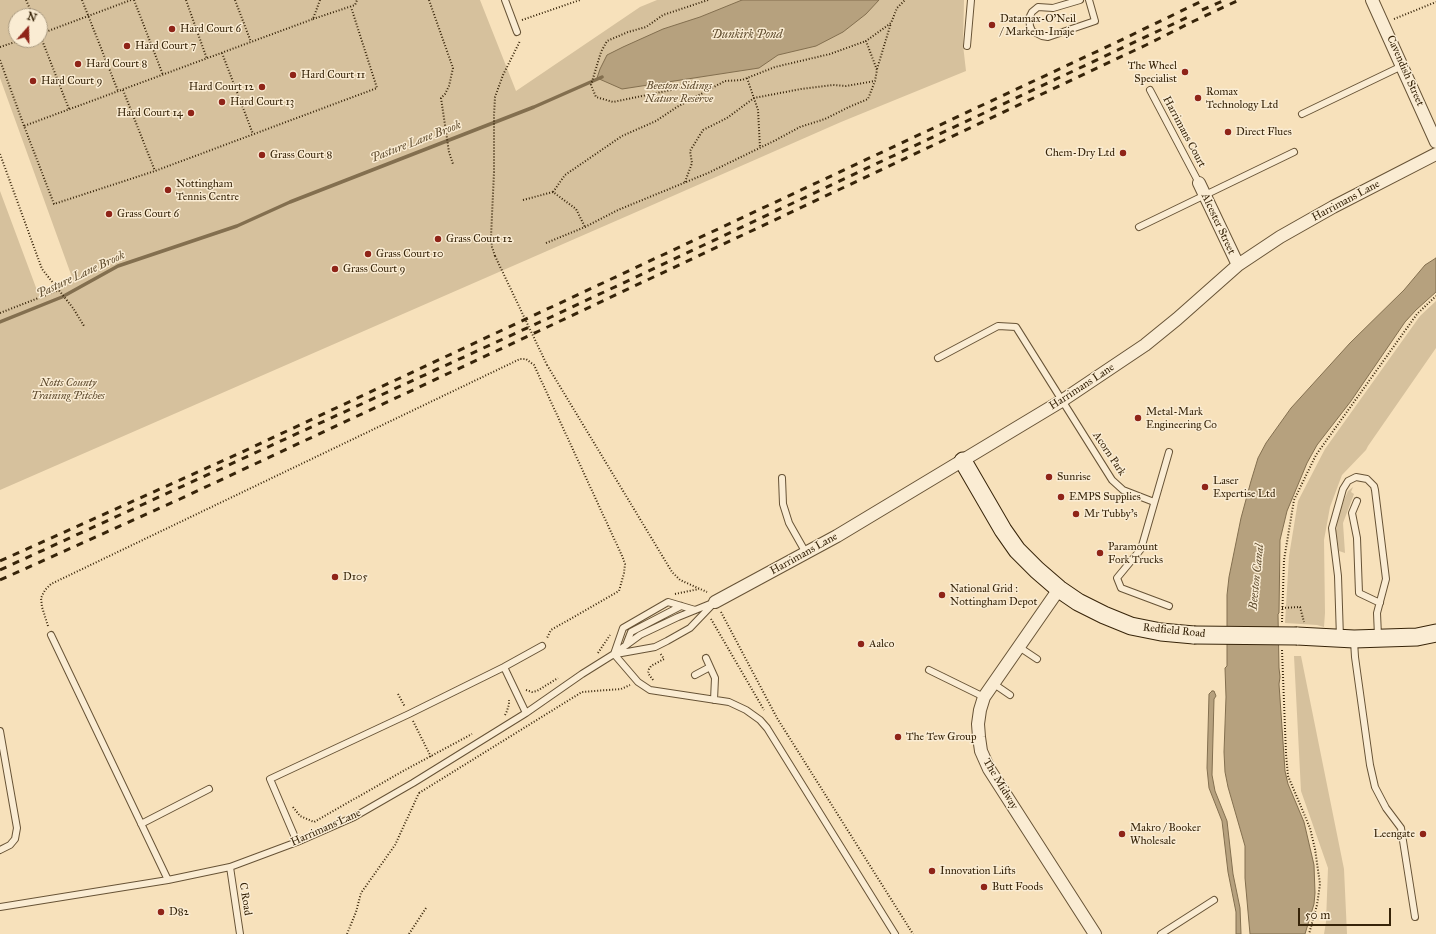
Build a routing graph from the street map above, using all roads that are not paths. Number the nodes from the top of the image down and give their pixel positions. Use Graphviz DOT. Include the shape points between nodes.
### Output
graph roads {
  1 [pos="505,0"];
  2 [pos="971,0"];
  3 [pos="1080,0"];
  4 [pos="1089,0"];
  5 [pos="1372,0"];
  6 [pos="517,32"];
  7 [pos="967,46"];
  8 [pos="1402,66"];
  9 [pos="1150,90"];
  10 [pos="1302,114"];
  11 [pos="1436,142"];
  12 [pos="1294,152"];
  13 [pos="1436,154"];
  14 [pos="1199,183"];
  15 [pos="1205,195"];
  16 [pos="1139,226"];
  17 [pos="1238,265"];
  18 [pos="938,358"];
  19 [pos="1063,400"];
  20 [pos="1169,452"];
  21 [pos="963,461"];
  22 [pos="782,478"];
  23 [pos="1357,501"];
  24 [pos="1154,502"];
  25 [pos="806,553"];
  26 [pos="1059,589"];
  27 [pos="714,601"];
  28 [pos="1380,604"];
  29 [pos="681,606"];
  30 [pos="1169,606"];
  31 [pos="695,610"];
  32 [pos="1436,633"];
  33 [pos="51,635"];
  34 [pos="1378,638"];
  35 [pos="1347,639"];
  36 [pos="542,646"];
  37 [pos="625,646"];
  38 [pos="1019,647"];
  39 [pos="614,654"];
  40 [pos="706,658"];
  41 [pos="1037,658"];
  42 [pos="504,667"];
  43 [pos="710,667"];
  44 [pos="929,670"];
  45 [pos="695,674"];
  46 [pos="994,684"];
  47 [pos="1010,695"];
  48 [pos="984,697"];
  49 [pos="714,700"];
  50 [pos="526,713"];
  51 [pos="0,732"];
  52 [pos="209,789"];
  53 [pos="141,824"];
  54 [pos="297,842"];
  55 [pos="0,850"];
  56 [pos="230,867"];
  57 [pos="168,880"];
  58 [pos="1214,900"];
  59 [pos="0,907"];
  60 [pos="1415,917"];
  61 [pos="240,934"];
  62 [pos="895,934"];
  63 [pos="1095,934"];
  64 [pos="1161,934"];
  1 -- 6 [label="lane"];
  2 -- 7 [label="lane"];
  3 -- 4 [label="lane" via="1053,8 1038,7 1029,18 1032,31 1048,37 1095,21"];
  5 -- 8 [label="street, Cavendish Street"];
  8 -- 10 [label="lane"];
  8 -- 11 [label="street, Cavendish Street"];
  9 -- 14 [label="lane, Harrimans Court"];
  12 -- 15 [label="lane"];
  13 -- 17 [label="street, Harrimans Lane" via="1333,207"];
  14 -- 15 [label="street, Alcester Street"];
  15 -- 16 [label="lane"];
  15 -- 17 [label="street, Alcester Street"];
  17 -- 19 [label="street, Harrimans Lane" via="1145,345"];
  18 -- 19 [label="lane, Acorn Park" via="998,326 1016,327"];
  19 -- 21 [label="street, Harrimans Lane"];
  19 -- 24 [label="lane, Acorn Park" via="1112,480 1123,490"];
  20 -- 24 [label="lane"];
  21 -- 25 [label="street, Harrimans Lane"];
  21 -- 26 [label="street, Redfield Road" via="1017,550"];
  22 -- 25 [label="lane" via="783,504 789,523"];
  23 -- 28 [label="lane" via="1352,513 1357,538 1358,593"];
  24 -- 30 [label="lane" via="1141,549 1117,578 1121,588"];
  25 -- 27 [label="street, Harrimans Lane"];
  26 -- 35 [label="street, Redfield Road, bridge" via="1085,605 1132,626 1161,632 1194,635 1301,629"];
  26 -- 38 [label="street, The Midway"];
  27 -- 31 [label="lane, Harrimans Lane"];
  27 -- 39 [label="lane, Harrimans Lane" via="690,628 667,641 655,647"];
  28 -- 34 [label="lane"];
  28 -- 35 [label="lane" via="1386,579 1375,490 1367,478 1356,477 1348,481 1343,489 1332,528"];
  29 -- 31 [label="lane"];
  29 -- 37 [label="lane" via="631,632"];
  29 -- 39 [label="lane" via="668,602 623,628"];
  31 -- 37 [label="lane, Harrimans Lane" via="640,635"];
  32 -- 34 [label="street, Redfield Road" via="1417,637"];
  33 -- 53 [label="lane"];
  34 -- 35 [label="street, Redfield Road"];
  35 -- 60 [label="lane" via="1355,657 1375,787 1400,828"];
  36 -- 42 [label="lane"];
  37 -- 39 [label="lane, Harrimans Lane"];
  38 -- 41 [label="lane"];
  38 -- 46 [label="street, The Midway"];
  39 -- 49 [label="lane" via="638,682 650,690"];
  39 -- 50 [label="lane, Harrimans Lane"];
  40 -- 43 [label="lane"];
  42 -- 50 [label="lane"];
  42 -- 54 [label="lane" via="270,779"];
  43 -- 45 [label="lane"];
  43 -- 49 [label="lane" via="715,678"];
  44 -- 48 [label="lane"];
  46 -- 47 [label="lane"];
  46 -- 48 [label="street, The Midway"];
  48 -- 63 [label="street, The Midway" via="978,724 981,750 989,769"];
  49 -- 62 [label="lane" via="729,702 754,714 766,728"];
  50 -- 54 [label="lane, Harrimans Lane" via="354,817"];
  51 -- 55 [label="lane" via="17,828 15,839 10,846"];
  52 -- 53 [label="lane"];
  53 -- 57 [label="lane"];
  54 -- 56 [label="lane, Harrimans Lane"];
  56 -- 57 [label="lane, Harrimans Lane"];
  56 -- 61 [label="lane, C Road"];
  57 -- 59 [label="lane, Harrimans Lane"];
  58 -- 64 [label="lane"];
}
